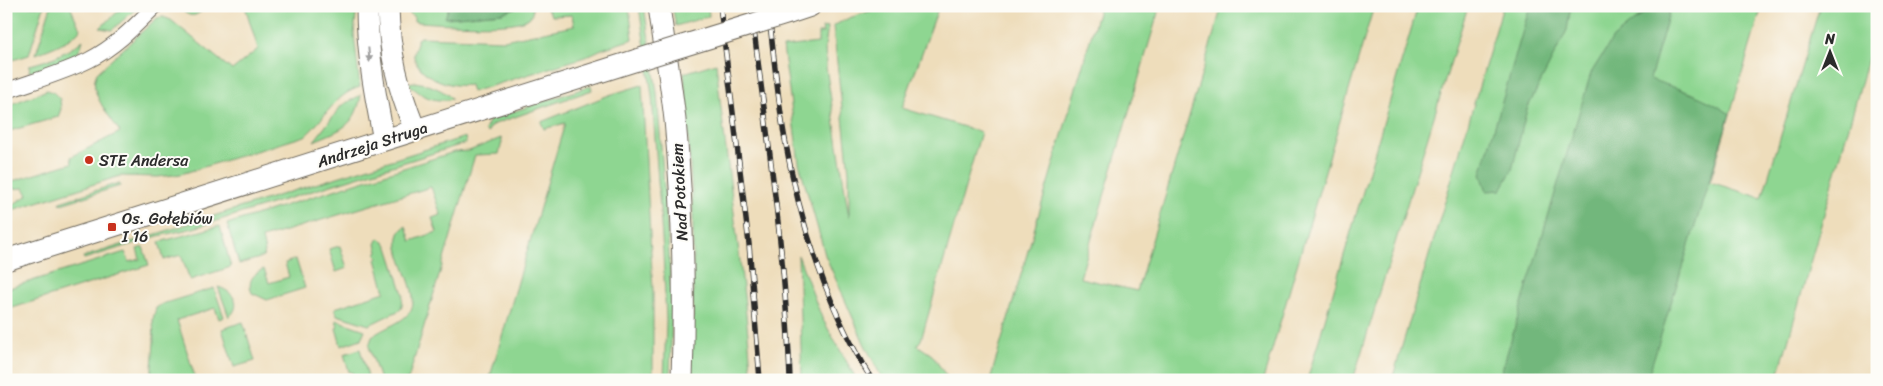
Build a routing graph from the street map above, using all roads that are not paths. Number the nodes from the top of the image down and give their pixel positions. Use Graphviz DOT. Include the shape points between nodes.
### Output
graph roads {
  1 [pos="155,6"];
  2 [pos="367,6"];
  3 [pos="388,6"];
  4 [pos="659,6"];
  5 [pos="810,6"];
  6 [pos="6,91"];
  7 [pos="416,130"];
  8 [pos="384,140"];
  9 [pos="7,260"];
  10 [pos="682,380"];
  1 -- 6 [label="street" via="130,31 90,60"];
  2 -- 8 [label="main road, one-way" via="371,74"];
  3 -- 7 [label="main road" via="398,83"];
  4 -- 10 [label="main road, Nad Potokiem" via="680,189 684,299"];
  5 -- 7 [label="main road, Andrzeja Struga, bridge"];
  7 -- 8 [label="main road, Andrzeja Struga"];
  8 -- 9 [label="main road, Andrzeja Struga"];
}
